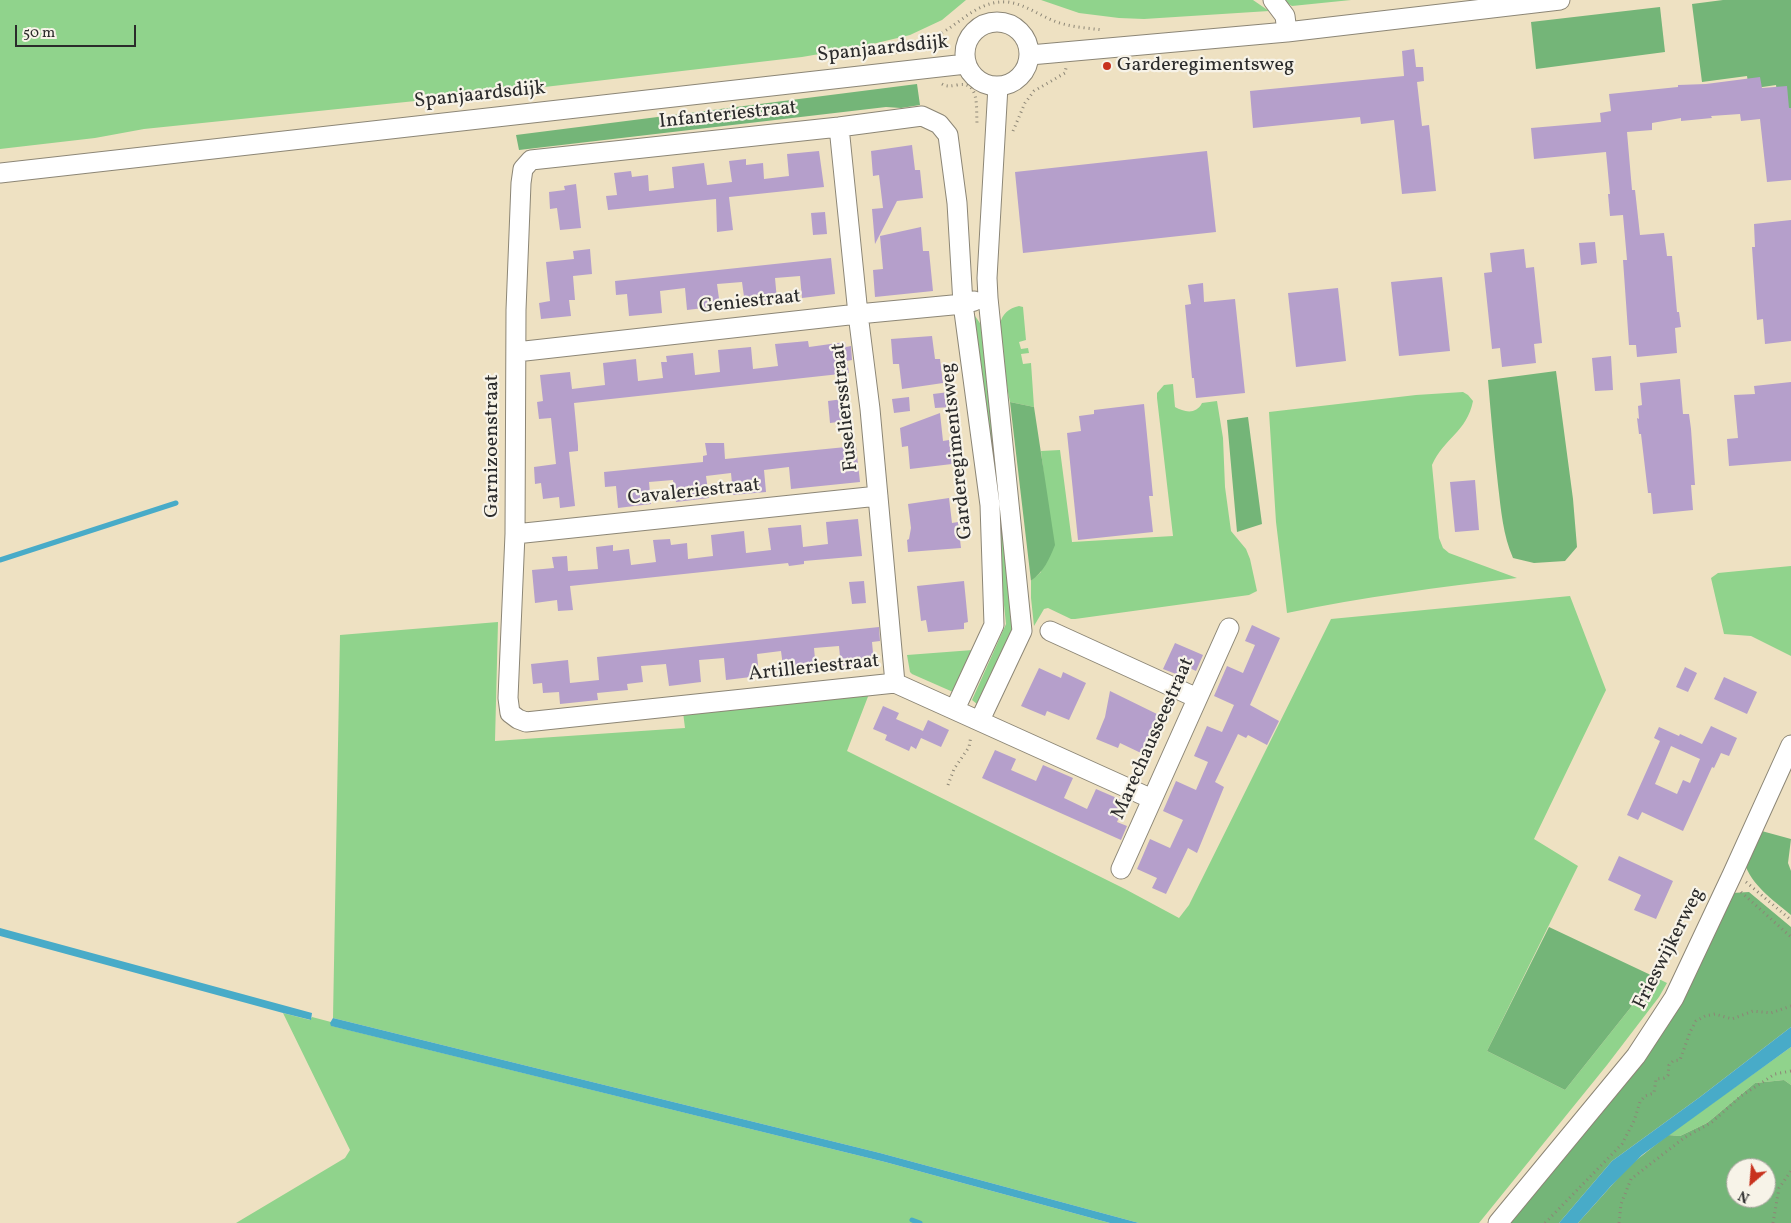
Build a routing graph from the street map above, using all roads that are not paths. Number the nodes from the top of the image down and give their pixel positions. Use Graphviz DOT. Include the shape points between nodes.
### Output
graph roads {
  1 [pos="1273,0"];
  2 [pos="1560,0"];
  3 [pos="1287,32"];
  4 [pos="1030,55"];
  5 [pos="966,64"];
  6 [pos="998,86"];
  7 [pos="939,124"];
  8 [pos="839,127"];
  9 [pos="523,169"];
  10 [pos="0,173"];
  11 [pos="988,298"];
  12 [pos="963,304"];
  13 [pos="858,314"];
  14 [pos="516,352"];
  15 [pos="878,496"];
  16 [pos="515,534"];
  17 [pos="1229,628"];
  18 [pos="1050,631"];
  19 [pos="896,683"];
  20 [pos="1197,698"];
  21 [pos="968,715"];
  22 [pos="518,719"];
  23 [pos="1791,745"];
  24 [pos="1152,799"];
  25 [pos="1121,869"];
  26 [pos="1498,1223"];
  1 -- 3 [label="street" via="1285,16"];
  2 -- 3 [label="street"];
  3 -- 4 [label="street"];
  4 -- 5 [label="street" via="1028,42 1011,24 986,22 968,39 964,51"];
  4 -- 6 [label="street" via="1023,73 1016,80"];
  5 -- 6 [label="street" via="978,80"];
  5 -- 10 [label="street, Spanjaardsdijk"];
  6 -- 11 [label="street"];
  7 -- 8 [label="street, Infanteriestraat" via="922,116"];
  7 -- 12 [label="street, Garderegimentsweg" via="948,135 957,203"];
  8 -- 9 [label="street, Infanteriestraat" via="531,160"];
  8 -- 13 [label="street, Fuseliersstraat"];
  9 -- 14 [label="street, Garnizoenstraat"];
  11 -- 12 [label="street, Geniestraat"];
  11 -- 21 [label="street" via="1022,631"];
  12 -- 13 [label="street, Geniestraat"];
  12 -- 21 [label="street, Garderegimentsweg" via="990,505 994,624"];
  13 -- 14 [label="street, Geniestraat"];
  13 -- 15 [label="street, Fuseliersstraat"];
  14 -- 16 [label="street, Garnizoenstraat"];
  15 -- 16 [label="street, Cavaleriestraat"];
  15 -- 19 [label="street, Fuseliersstraat"];
  16 -- 22 [label="street, Garnizoenstraat" via="508,698 510,714"];
  17 -- 20 [label="street, Marechausseestraat"];
  18 -- 20 [label="street"];
  19 -- 21 [label="street, Artilleriestraat"];
  19 -- 22 [label="street, Artilleriestraat" via="567,719 526,722"];
  20 -- 24 [label="street, Marechausseestraat"];
  21 -- 24 [label="street, Artilleriestraat"];
  23 -- 26 [label="street, Frieswijkerweg" via="1674,998 1636,1056"];
  24 -- 25 [label="street, Marechausseestraat"];
}
